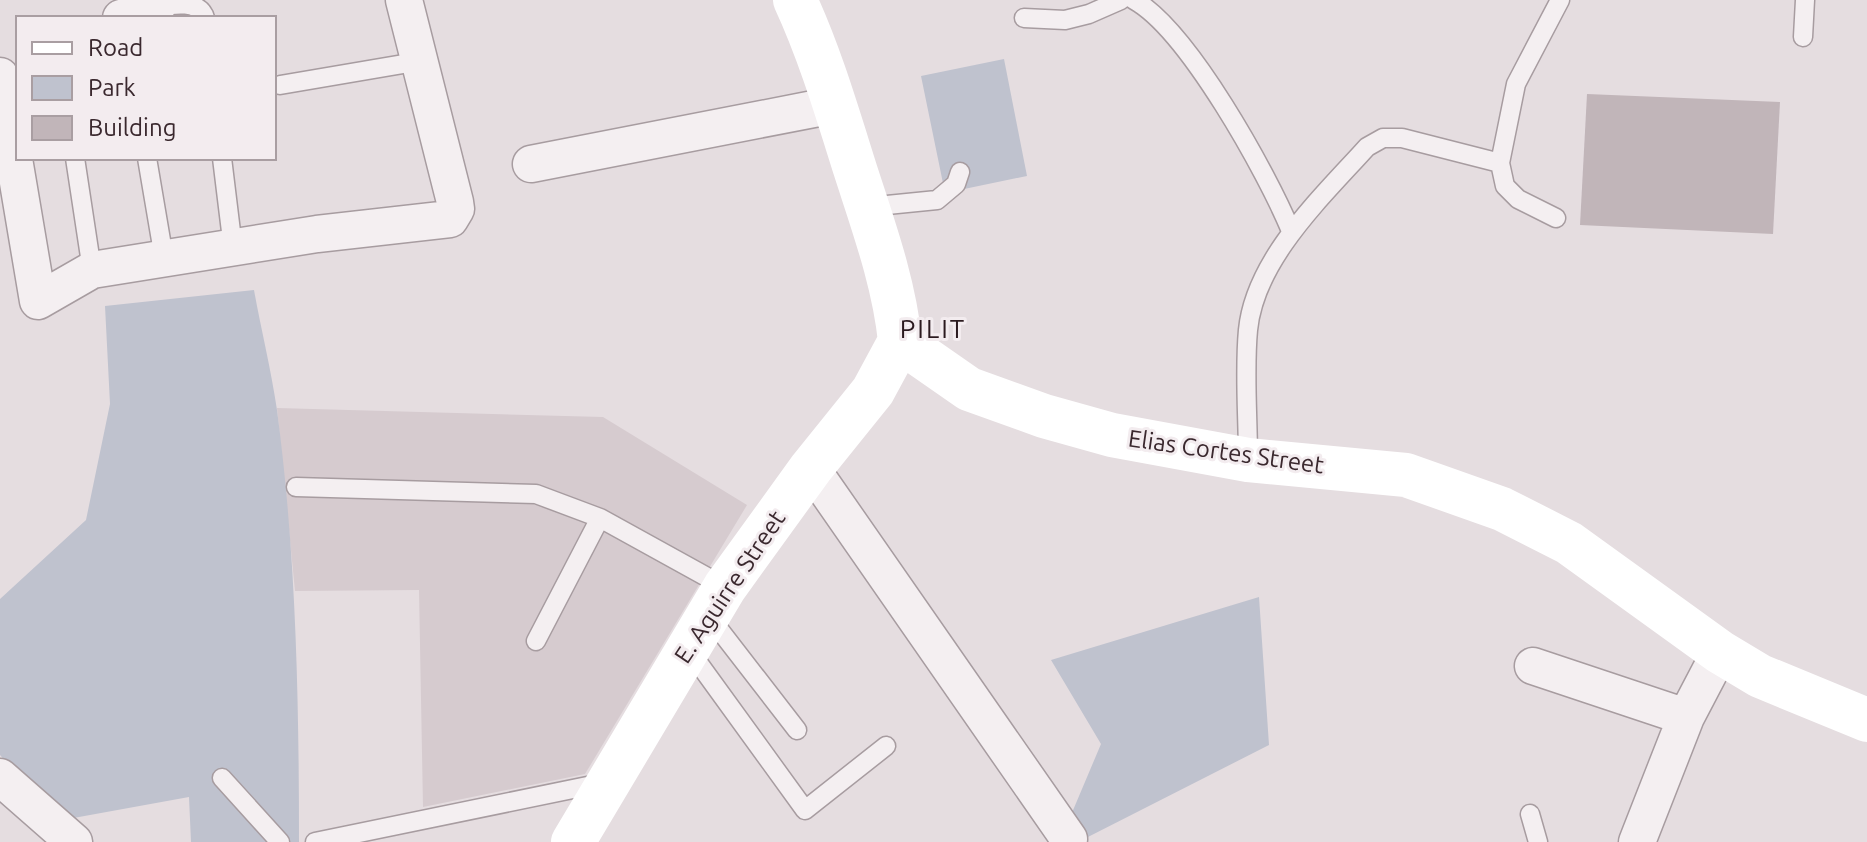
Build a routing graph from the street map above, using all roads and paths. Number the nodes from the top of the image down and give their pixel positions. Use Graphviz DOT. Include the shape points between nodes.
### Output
graph roads {
  1 [pos="404,0"];
  2 [pos="795,0"];
  3 [pos="1121,0"];
  4 [pos="1134,0"];
  5 [pos="1560,0"];
  6 [pos="1805,0"];
  7 [pos="137,12"];
  8 [pos="204,16"];
  9 [pos="1024,18"];
  10 [pos="1803,37"];
  11 [pos="421,61"];
  12 [pos="0,76"];
  13 [pos="280,85"];
  14 [pos="834,105"];
  15 [pos="75,160"];
  16 [pos="147,160"];
  17 [pos="222,160"];
  18 [pos="1500,163"];
  19 [pos="531,164"];
  20 [pos="960,172"];
  21 [pos="867,207"];
  22 [pos="1556,218"];
  23 [pos="1291,231"];
  24 [pos="233,248"];
  25 [pos="164,258"];
  26 [pos="92,270"];
  27 [pos="900,341"];
  28 [pos="1248,460"];
  29 [pos="811,468"];
  30 [pos="296,487"];
  31 [pos="600,518"];
  32 [pos="707,617"];
  33 [pos="536,641"];
  34 [pos="1720,652"];
  35 [pos="1533,666"];
  36 [pos="1686,717"];
  37 [pos="1867,720"];
  38 [pos="797,730"];
  39 [pos="886,746"];
  40 [pos="0,777"];
  41 [pos="222,778"];
  42 [pos="607,782"];
  43 [pos="1530,814"];
  44 [pos="1069,839"];
  45 [pos="74,842"];
  46 [pos="280,842"];
  47 [pos="315,842"];
  48 [pos="573,842"];
  49 [pos="1538,842"];
  50 [pos="1637,842"];
  1 -- 11 [label="street"];
  2 -- 14 [label="street"];
  3 -- 9 [label="lane" via="1065,20"];
  4 -- 23 [label="lane" via="1149,8 1198,69 1274,189"];
  5 -- 18 [label="lane" via="1516,84"];
  6 -- 10 [label="lane"];
  7 -- 8 [label="lane" via="189,2"];
  11 -- 13 [label="lane"];
  11 -- 24 [label="street" via="455,202 450,219"];
  12 -- 26 [label="street" via="38,301"];
  14 -- 19 [label="street"];
  14 -- 21 [label="street"];
  15 -- 26 [label="lane"];
  16 -- 25 [label="lane"];
  17 -- 24 [label="lane"];
  18 -- 22 [label="lane" via="1505,186 1518,199"];
  18 -- 23 [label="lane" via="1383,138 1367,147"];
  20 -- 21 [label="lane" via="956,184 937,200"];
  21 -- 27 [label="street" via="896,301"];
  23 -- 28 [label="lane" via="1263,280 1248,328"];
  24 -- 25 [label="street"];
  25 -- 26 [label="street"];
  27 -- 28 [label="street, Elias Cortes Street" via="969,389 1044,416 1112,435"];
  27 -- 29 [label="street, E. Aguirre Street" via="873,391"];
  28 -- 34 [label="street, Elias Cortes Street" via="1406,475 1502,509 1569,543"];
  29 -- 32 [label="street, E. Aguirre Street"];
  29 -- 44 [label="street"];
  30 -- 31 [label="lane" via="536,494"];
  31 -- 32 [label="lane"];
  31 -- 33 [label="lane"];
  32 -- 38 [label="lane"];
  32 -- 39 [label="lane" via="805,810"];
  32 -- 42 [label="street, E. Aguirre Street"];
  34 -- 36 [label="street"];
  34 -- 37 [label="street, Elias Cortes Street" via="1760,676"];
  35 -- 36 [label="street"];
  36 -- 50 [label="street"];
  40 -- 45 [label="street"];
  41 -- 46 [label="lane"];
  42 -- 47 [label="lane"];
  42 -- 48 [label="street, E. Aguirre Street"];
  43 -- 49 [label="lane"];
}
